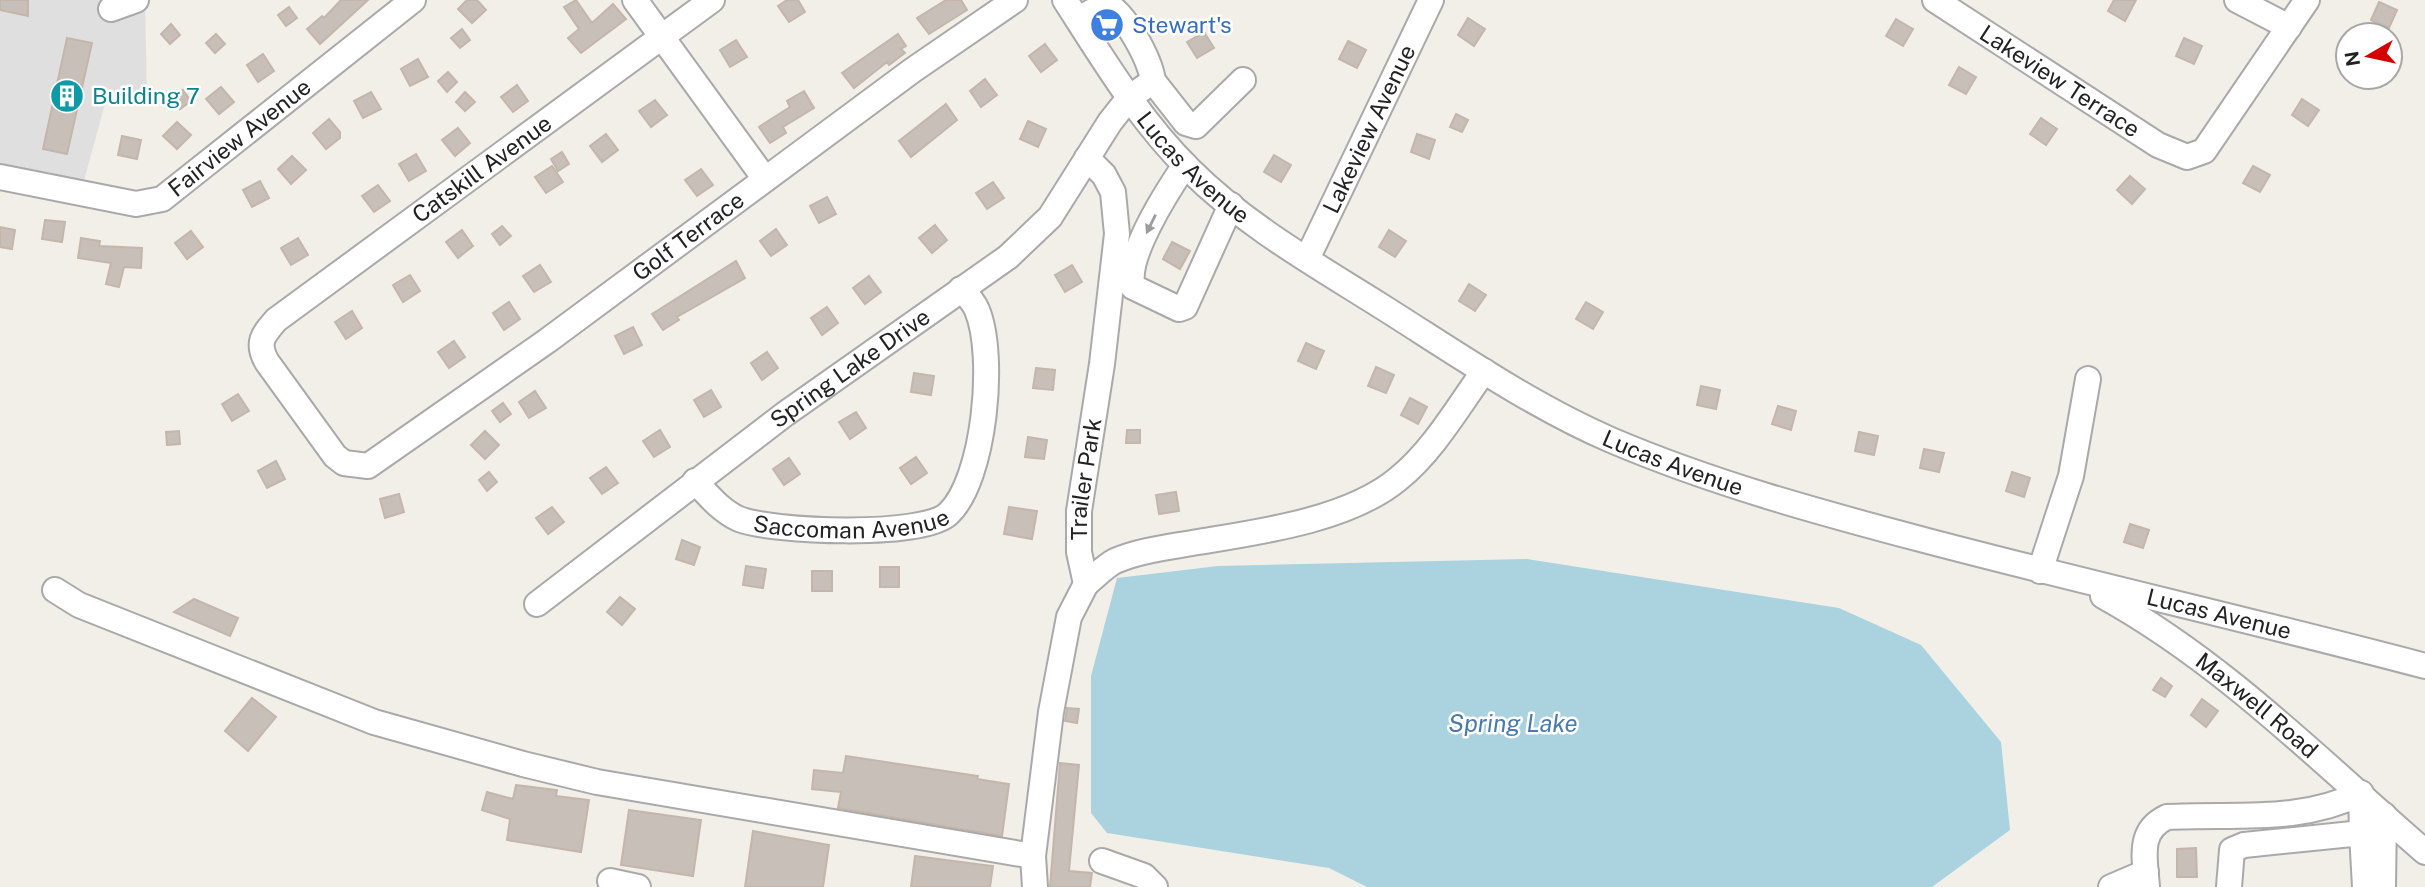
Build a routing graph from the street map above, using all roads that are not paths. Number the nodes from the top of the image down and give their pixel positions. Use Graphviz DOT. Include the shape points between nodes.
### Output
graph roads {
  1 [pos="136,0"];
  2 [pos="413,0"];
  3 [pos="635,0"];
  4 [pos="712,0"];
  5 [pos="1015,0"];
  6 [pos="1431,0"];
  7 [pos="1935,0"];
  8 [pos="2237,0"];
  9 [pos="2307,0"];
  10 [pos="111,9"];
  11 [pos="1072,9"];
  12 [pos="2288,27"];
  13 [pos="661,37"];
  14 [pos="1243,80"];
  15 [pos="1153,81"];
  16 [pos="1129,98"];
  17 [pos="1087,158"];
  18 [pos="1185,165"];
  19 [pos="0,177"];
  20 [pos="765,179"];
  21 [pos="1231,205"];
  22 [pos="1307,259"];
  23 [pos="961,289"];
  24 [pos="1484,371"];
  25 [pos="2088,379"];
  26 [pos="358,467"];
  27 [pos="695,481"];
  28 [pos="2040,571"];
  29 [pos="2073,580"];
  30 [pos="1086,584"];
  31 [pos="55,590"];
  32 [pos="537,604"];
  33 [pos="2425,666"];
  34 [pos="2361,793"];
  35 [pos="2384,815"];
  36 [pos="2362,833"];
  37 [pos="2425,852"];
  38 [pos="1033,856"];
  39 [pos="1102,862"];
  40 [pos="2147,879"];
  41 [pos="610,881"];
  42 [pos="638,887"];
  43 [pos="1035,887"];
  44 [pos="1155,887"];
  45 [pos="2110,887"];
  46 [pos="2228,887"];
  47 [pos="2365,887"];
  48 [pos="2383,887"];
  1 -- 10 [label="street"];
  2 -- 19 [label="street, Fairview Avenue" via="162,199 136,204"];
  3 -- 13 [label="street"];
  4 -- 13 [label="street, Catskill Avenue"];
  5 -- 20 [label="street, Golf Terrace"];
  6 -- 22 [label="street, Lakeview Avenue"];
  7 -- 12 [label="street, Lakeview Terrace" via="2158,145 2187,157 2204,151"];
  8 -- 12 [label="street"];
  9 -- 12 [label="street"];
  11 -- 15 [label="street" via="1106,4 1117,9 1152,67"];
  11 -- 16 [label="street, Lucas Avenue"];
  13 -- 20 [label="street"];
  13 -- 26 [label="street, Catskill Avenue" via="276,320 263,335 260,345 274,372 335,456"];
  14 -- 15 [label="street" via="1196,126 1186,122"];
  15 -- 16 [label="street, Spring Lake Drive"];
  16 -- 17 [label="street, Spring Lake Drive"];
  16 -- 18 [label="street, Lucas Avenue"];
  17 -- 23 [label="street, Spring Lake Drive" via="1050,216 1008,257"];
  17 -- 30 [label="street, Trailer Park" via="1113,192 1117,234 1079,511 1079,552"];
  18 -- 21 [label="street, Lucas Avenue"];
  18 -- 21 [label="street, one-way" via="1141,245 1130,276 1133,287 1179,309 1185,307"];
  20 -- 26 [label="street, Golf Terrace" via="547,341 368,466"];
  21 -- 22 [label="street, Lucas Avenue"];
  22 -- 24 [label="street, Lucas Avenue"];
  23 -- 27 [label="street, Spring Lake Drive"];
  23 -- 27 [label="street, Saccoman Avenue" via="976,308 986,365 972,474 961,499 947,514 921,526 867,530 765,527 725,511"];
  24 -- 28 [label="street, Lucas Avenue" via="1606,438 1676,467 1818,512"];
  24 -- 30 [label="street" via="1424,453 1371,497 1335,512 1113,562"];
  25 -- 28 [label="street" via="2071,476"];
  27 -- 32 [label="street, Spring Lake Drive"];
  28 -- 29 [label="street, Lucas Avenue"];
  29 -- 33 [label="street, Lucas Avenue"];
  29 -- 34 [label="street, Maxwell Road" via="2142,618 2235,686"];
  30 -- 38 [label="street" via="1069,617 1051,712"];
  31 -- 38 [label="street" via="79,605 374,722 523,764 597,782"];
  34 -- 35 [label="street, Maxwell Road"];
  34 -- 36 [label="street"];
  34 -- 40 [label="street" via="2333,807 2287,816 2168,817 2153,824 2146,838"];
  35 -- 37 [label="street, Maxwell Road"];
  35 -- 48 [label="street"];
  36 -- 46 [label="street" via="2244,845 2232,850"];
  36 -- 47 [label="street"];
  38 -- 43 [label="street"];
  39 -- 44 [label="street" via="1143,876"];
  40 -- 45 [label="street"];
  41 -- 42 [label="street"];
}
